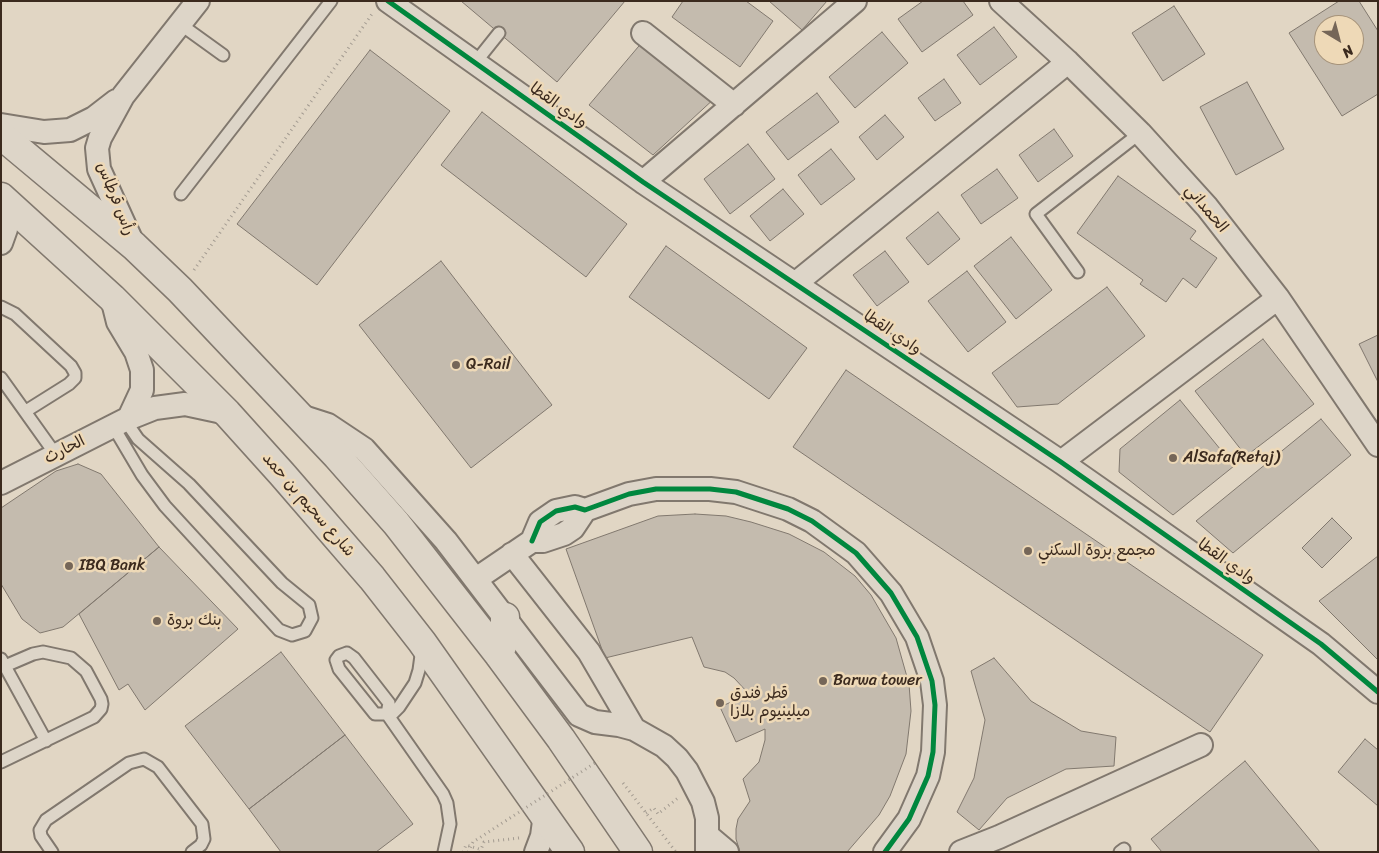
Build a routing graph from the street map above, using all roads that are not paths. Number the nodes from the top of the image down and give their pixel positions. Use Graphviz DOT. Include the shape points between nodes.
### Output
graph roads {
  1 [pos="198,1"];
  2 [pos="331,1"];
  3 [pos="855,1"];
  4 [pos="1001,1"];
  5 [pos="382,5"];
  6 [pos="180,24"];
  7 [pos="499,33"];
  8 [pos="643,33"];
  9 [pos="223,55"];
  10 [pos="1068,62"];
  11 [pos="475,63"];
  12 [pos="123,96"];
  13 [pos="734,104"];
  14 [pos="1,125"];
  15 [pos="1140,133"];
  16 [pos="1,135"];
  17 [pos="643,182"];
  18 [pos="181,194"];
  19 [pos="4,199"];
  20 [pos="1,243"];
  21 [pos="134,246"];
  22 [pos="1078,272"];
  23 [pos="796,283"];
  24 [pos="112,298"];
  25 [pos="1278,298"];
  26 [pos="1,307"];
  27 [pos="1,378"];
  28 [pos="26,411"];
  29 [pos="227,413"];
  30 [pos="300,416"];
  31 [pos="122,421"];
  32 [pos="1378,445"];
  33 [pos="56,455"];
  34 [pos="1061,462"];
  35 [pos="1,483"];
  36 [pos="512,554"];
  37 [pos="476,580"];
  38 [pos="505,617"];
  39 [pos="422,642"];
  40 [pos="499,655"];
  41 [pos="3,663"];
  42 [pos="1378,692"];
  43 [pos="388,715"];
  44 [pos="634,729"];
  45 [pos="46,741"];
  46 [pos="1201,746"];
  47 [pos="1,762"];
  48 [pos="541,834"];
  49 [pos="708,844"];
  50 [pos="52,852"];
  51 [pos="192,852"];
  52 [pos="444,852"];
  53 [pos="570,852"];
  54 [pos="638,852"];
  55 [pos="727,852"];
  56 [pos="885,852"];
  57 [pos="961,852"];
  1 -- 6 [label="street, رأس قرطاس"];
  2 -- 18 [label="lane"];
  3 -- 13 [label="street"];
  4 -- 10 [label="street, الحمداني"];
  5 -- 11 [label="street, وادي القطا"];
  6 -- 9 [label="lane"];
  6 -- 12 [label="street, رأس قرطاس"];
  7 -- 11 [label="lane"];
  8 -- 13 [label="street"];
  10 -- 15 [label="street, الحمداني"];
  10 -- 23 [label="street"];
  11 -- 17 [label="street, وادي القطا"];
  12 -- 14 [label="street, رأس قرطاس" via="94,118 70,130 44,132"];
  12 -- 21 [label="street, رأس قرطاس" via="100,138 97,159"];
  13 -- 17 [label="street"];
  15 -- 22 [label="lane" via="1036,214"];
  15 -- 25 [label="street, الحمداني" via="1207,207"];
  16 -- 21 [label="highway"];
  17 -- 23 [label="street, وادي القطا"];
  19 -- 20 [label="street" via="6,230"];
  19 -- 24 [label="highway, شارع سحيم بن حمد"];
  21 -- 30 [label="highway"];
  23 -- 34 [label="street, وادي القطا"];
  24 -- 29 [label="highway, شارع سحيم بن حمد"];
  24 -- 31 [label="street" via="118,322 136,352 142,370 142,390"];
  25 -- 32 [label="street, الحمداني"];
  25 -- 34 [label="street"];
  26 -- 28 [label="lane" via="15,314 75,373 69,384"];
  27 -- 28 [label="lane"];
  28 -- 33 [label="lane"];
  29 -- 31 [label="street, الحارث" via="175,404"];
  29 -- 39 [label="highway, شارع سحيم بن حمد" via="366,571"];
  30 -- 37 [label="street" via="328,424 364,450"];
  30 -- 40 [label="highway" via="396,523"];
  31 -- 31 [label="lane" via="142,475 165,506 279,630 292,636 305,631 312,618 309,605 282,583 185,480"];
  31 -- 33 [label="street, الحارث"];
  33 -- 35 [label="street, الحارث"];
  34 -- 42 [label="street, وادي القطا" via="1321,644"];
  36 -- 37 [label="street"];
  36 -- 44 [label="street" via="589,652"];
  36 -- 56 [label="street" via="532,541 564,534 573,528 585,510 629,494 656,489 710,488 736,492 788,509 812,521 856,552 891,593 917,637 932,681 935,705 933,752 928,776 909,819"];
  37 -- 38 [label="street"];
  38 -- 40 [label="highway" via="505,636"];
  38 -- 44 [label="street" via="579,715 596,722"];
  39 -- 43 [label="lane" via="415,683 400,707"];
  39 -- 48 [label="highway, شارع سحيم بن حمد"];
  40 -- 54 [label="highway"];
  41 -- 45 [label="lane"];
  41 -- 45 [label="lane" via="44,652 64,655 82,666 101,699 101,709 94,717"];
  43 -- 43 [label="lane" via="390,703 354,658 347,653 339,656 336,660 339,669 373,711"];
  43 -- 52 [label="lane" via="445,798 450,824"];
  44 -- 49 [label="street" via="664,746 687,771 703,802"];
  45 -- 47 [label="lane"];
  46 -- 57 [label="street"];
  48 -- 53 [label="highway, شارع سحيم بن حمد"];
  49 -- 55 [label="street"];
  50 -- 51 [label="lane" via="41,836 40,830 46,820 129,763 144,759 158,767 202,824 204,840"];
}
